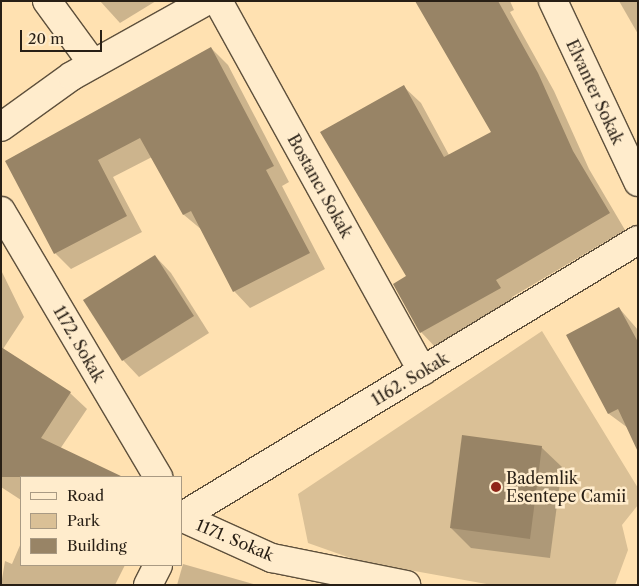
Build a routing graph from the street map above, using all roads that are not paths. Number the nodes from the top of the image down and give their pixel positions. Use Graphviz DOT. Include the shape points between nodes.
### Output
graph roads {
  1 [pos="47,1"];
  2 [pos="206,1"];
  3 [pos="218,1"];
  4 [pos="553,1"];
  5 [pos="93,64"];
  6 [pos="1,127"];
  7 [pos="638,182"];
  8 [pos="1,211"];
  9 [pos="638,240"];
  10 [pos="422,371"];
  11 [pos="157,476"];
  12 [pos="182,516"];
  13 [pos="182,517"];
  14 [pos="158,566"];
  15 [pos="148,585"];
  16 [pos="406,585"];
  1 -- 5 [label="street"];
  2 -- 5 [label="street"];
  3 -- 10 [label="street, Bostancı Sokak"];
  4 -- 7 [label="street, Elvanter Sokak"];
  5 -- 6 [label="street"];
  8 -- 11 [label="street, 1172. Sokak"];
  9 -- 10 [label="street, 1162. Sokak"];
  10 -- 12 [label="street, 1162. Sokak"];
  13 -- 16 [label="street, 1171. Sokak" via="272,558"];
  14 -- 15 [label="street"];
}
